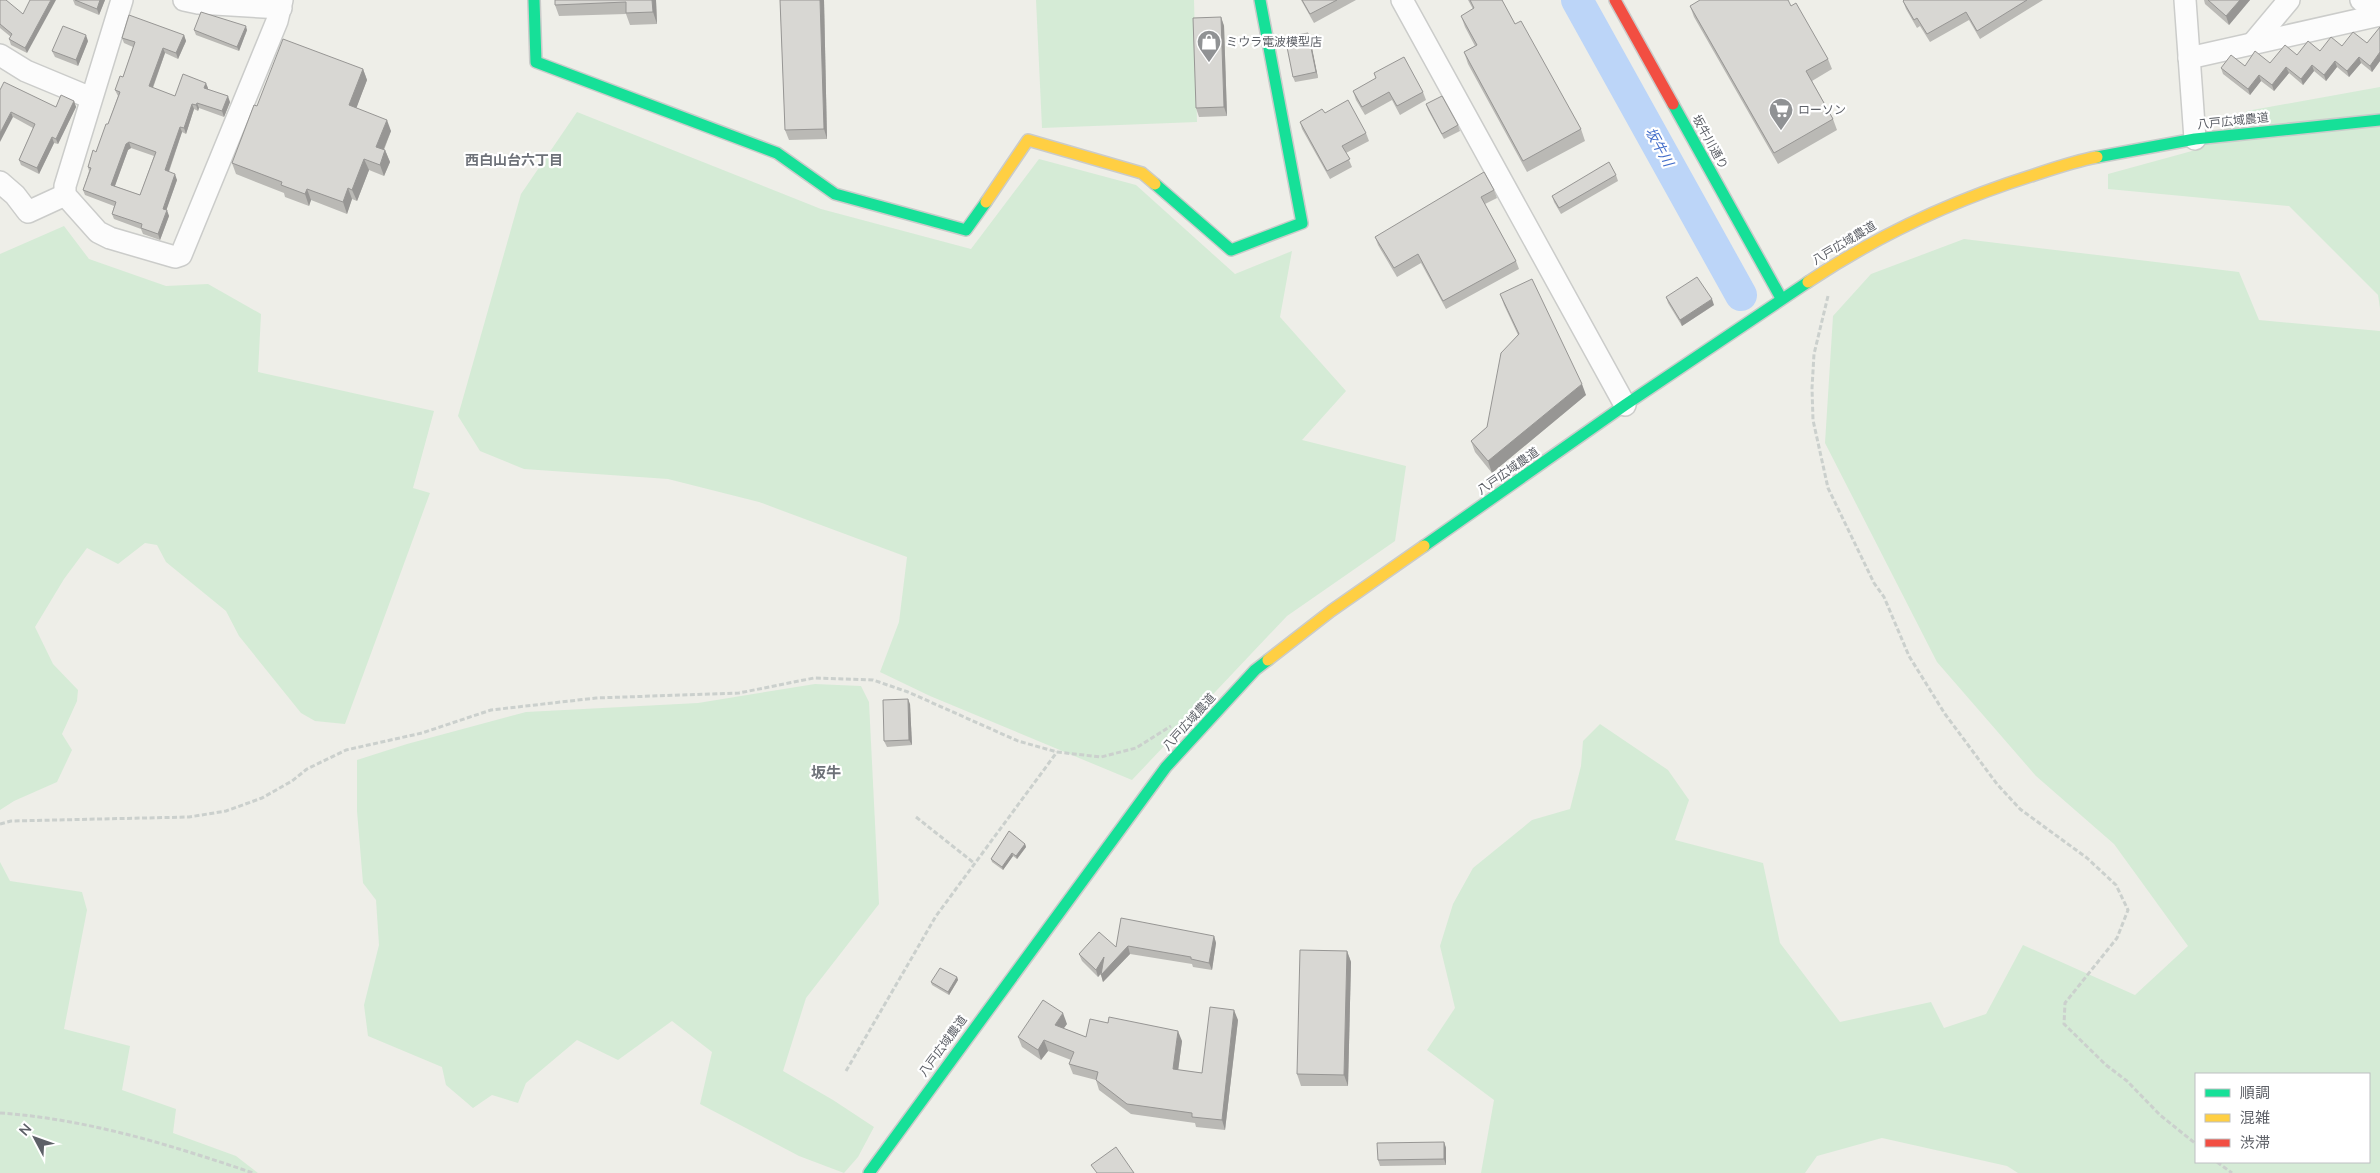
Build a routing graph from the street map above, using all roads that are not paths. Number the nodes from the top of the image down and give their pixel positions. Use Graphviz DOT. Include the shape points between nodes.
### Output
graph roads {
  1 [pos="122,0"];
  2 [pos="184,0"];
  3 [pos="534,0"];
  4 [pos="1260,0"];
  5 [pos="1402,0"];
  6 [pos="1615,0"];
  7 [pos="2185,0"];
  8 [pos="2289,0"];
  9 [pos="2361,0"];
  10 [pos="281,4"];
  11 [pos="2380,13"];
  12 [pos="2253,43"];
  13 [pos="0,55"];
  14 [pos="2189,58"];
  15 [pos="91,98"];
  16 [pos="2380,120"];
  17 [pos="2195,138"];
  18 [pos="0,182"];
  19 [pos="65,195"];
  20 [pos="1782,298"];
  21 [pos="1625,406"];
  22 [pos="869,1173"];
  1 -- 15 [label="street"];
  2 -- 10 [label="street"];
  3 -- 4 [label="street" via="536,62 777,153 835,194 966,230 1028,140 1142,173 1230,250 1302,223"];
  5 -- 21 [label="street"];
  6 -- 20 [label="street, 坂牛川通り"];
  7 -- 14 [label="street"];
  8 -- 12 [label="street"];
  9 -- 11 [label="street"];
  10 -- 19 [label="street" via="181,255 175,257 98,232"];
  11 -- 12 [label="street"];
  12 -- 14 [label="street"];
  13 -- 15 [label="street"];
  14 -- 17 [label="street"];
  15 -- 19 [label="street"];
  16 -- 17 [label="street, 八戸広域農道"];
  17 -- 20 [label="street, 八戸広域農道" via="2084,159 1988,189 1899,228"];
  18 -- 19 [label="street" via="28,212"];
  20 -- 21 [label="street, 八戸広域農道"];
  21 -- 22 [label="street, 八戸広域農道" via="1331,611 1255,670 1166,767"];
}
